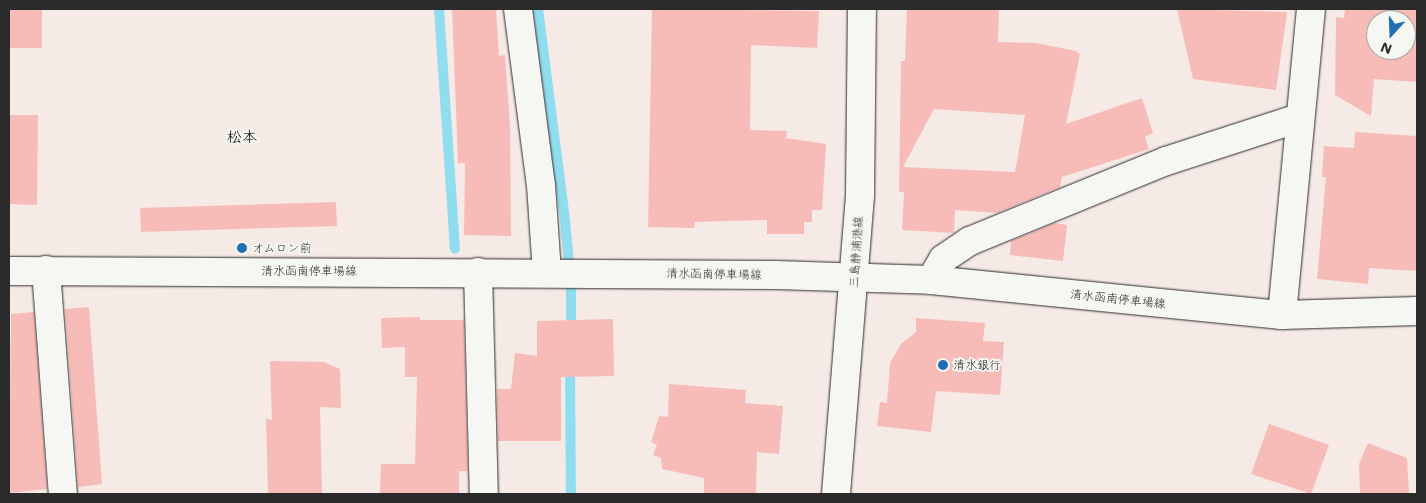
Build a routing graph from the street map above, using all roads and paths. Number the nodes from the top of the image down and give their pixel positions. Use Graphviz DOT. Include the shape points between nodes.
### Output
graph roads {
  1 [pos="518,9"];
  2 [pos="862,9"];
  3 [pos="1311,9"];
  4 [pos="1299,118"];
  5 [pos="46,270"];
  6 [pos="9,272"];
  7 [pos="478,272"];
  8 [pos="547,272"];
  9 [pos="854,278"];
  10 [pos="931,280"];
  11 [pos="1417,311"];
  12 [pos="1282,315"];
  13 [pos="63,494"];
  14 [pos="484,494"];
  15 [pos="836,494"];
  1 -- 8 [label="main road" via="541,185"];
  2 -- 9 [label="main road, 三島静浦港線" via="860,195"];
  3 -- 4 [label="main road"];
  4 -- 10 [label="main road" via="1149,167 970,240 943,259"];
  4 -- 12 [label="main road"];
  5 -- 6 [label="main road, 清水函南停車場線"];
  5 -- 7 [label="main road, 清水函南停車場線"];
  5 -- 13 [label="main road"];
  7 -- 8 [label="main road, 清水函南停車場線"];
  7 -- 14 [label="main road"];
  8 -- 9 [label="main road, 清水函南停車場線"];
  9 -- 10 [label="main road, 清水函南停車場線"];
  9 -- 15 [label="main road, 三島静浦港線"];
  10 -- 12 [label="main road, 清水函南停車場線"];
  11 -- 12 [label="main road, 清水函南停車場線"];
}
